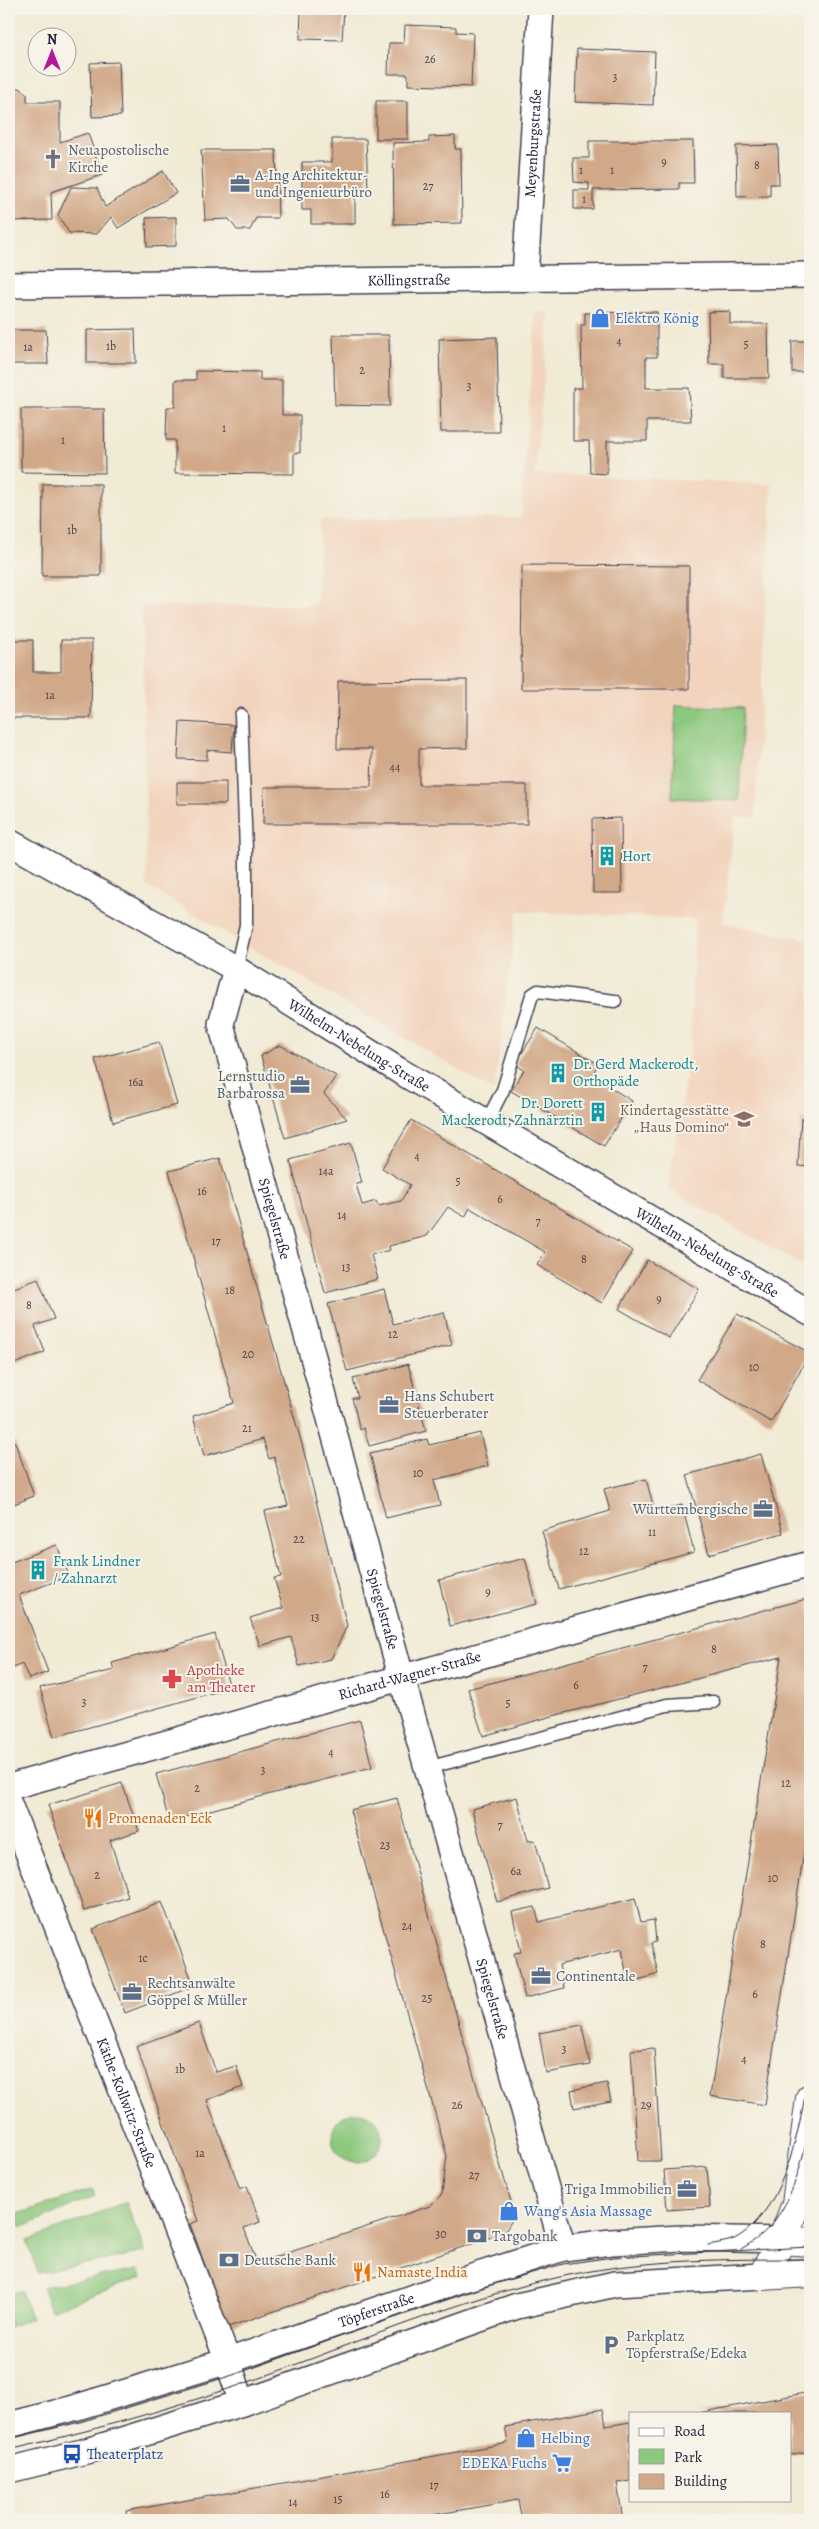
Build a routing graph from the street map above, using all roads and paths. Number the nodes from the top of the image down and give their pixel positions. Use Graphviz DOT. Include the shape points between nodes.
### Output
graph roads {
  1 [pos="540,9"];
  2 [pos="810,275"];
  3 [pos="525,278"];
  4 [pos="9,285"];
  5 [pos="241,715"];
  6 [pos="9,842"];
  7 [pos="236,969"];
  8 [pos="615,1002"];
  9 [pos="487,1121"];
  10 [pos="810,1313"];
  11 [pos="810,1564"];
  12 [pos="402,1680"];
  13 [pos="713,1702"];
  14 [pos="427,1768"];
  15 [pos="9,1787"];
  16 [pos="9,1804"];
  17 [pos="810,2098"];
  18 [pos="782,2240"];
  19 [pos="810,2242"];
  20 [pos="563,2248"];
  21 [pos="810,2274"];
  22 [pos="762,2276"];
  23 [pos="228,2362"];
  24 [pos="242,2403"];
  25 [pos="9,2425"];
  26 [pos="9,2470"];
  1 -- 3 [label="street, Meyenburgstraße"];
  2 -- 3 [label="street, Köllingstraße"];
  3 -- 4 [label="street, Köllingstraße"];
  5 -- 7 [label="lane" via="246,925"];
  6 -- 7 [label="street, Wilhelm-Nebelung-Straße"];
  7 -- 9 [label="street, Wilhelm-Nebelung-Straße"];
  7 -- 12 [label="street, Spiegelstraße" via="221,1024"];
  8 -- 9 [label="lane" via="538,991 532,995 503,1090"];
  9 -- 10 [label="street, Wilhelm-Nebelung-Straße"];
  11 -- 12 [label="street, Richard-Wagner-Straße"];
  12 -- 14 [label="street, Spiegelstraße"];
  12 -- 15 [label="street, Richard-Wagner-Straße"];
  13 -- 14 [label="lane" via="667,1705"];
  14 -- 20 [label="street, Spiegelstraße"];
  16 -- 23 [label="street, Käthe-Kollwitz-Straße"];
  17 -- 18 [label="main road" via="796,2204"];
  18 -- 19 [label="main road"];
  18 -- 20 [label="street, Töpferstraße" via="681,2238"];
  18 -- 22 [label="main road"];
  20 -- 23 [label="street, Töpferstraße"];
  21 -- 22 [label="main road"];
  22 -- 24 [label="street" via="615,2284 571,2292 472,2321"];
  23 -- 24 [label="street, Käthe-Kollwitz-Straße"];
  23 -- 25 [label="street, Töpferstraße"];
  24 -- 26 [label="street" via="90,2450"];
}
